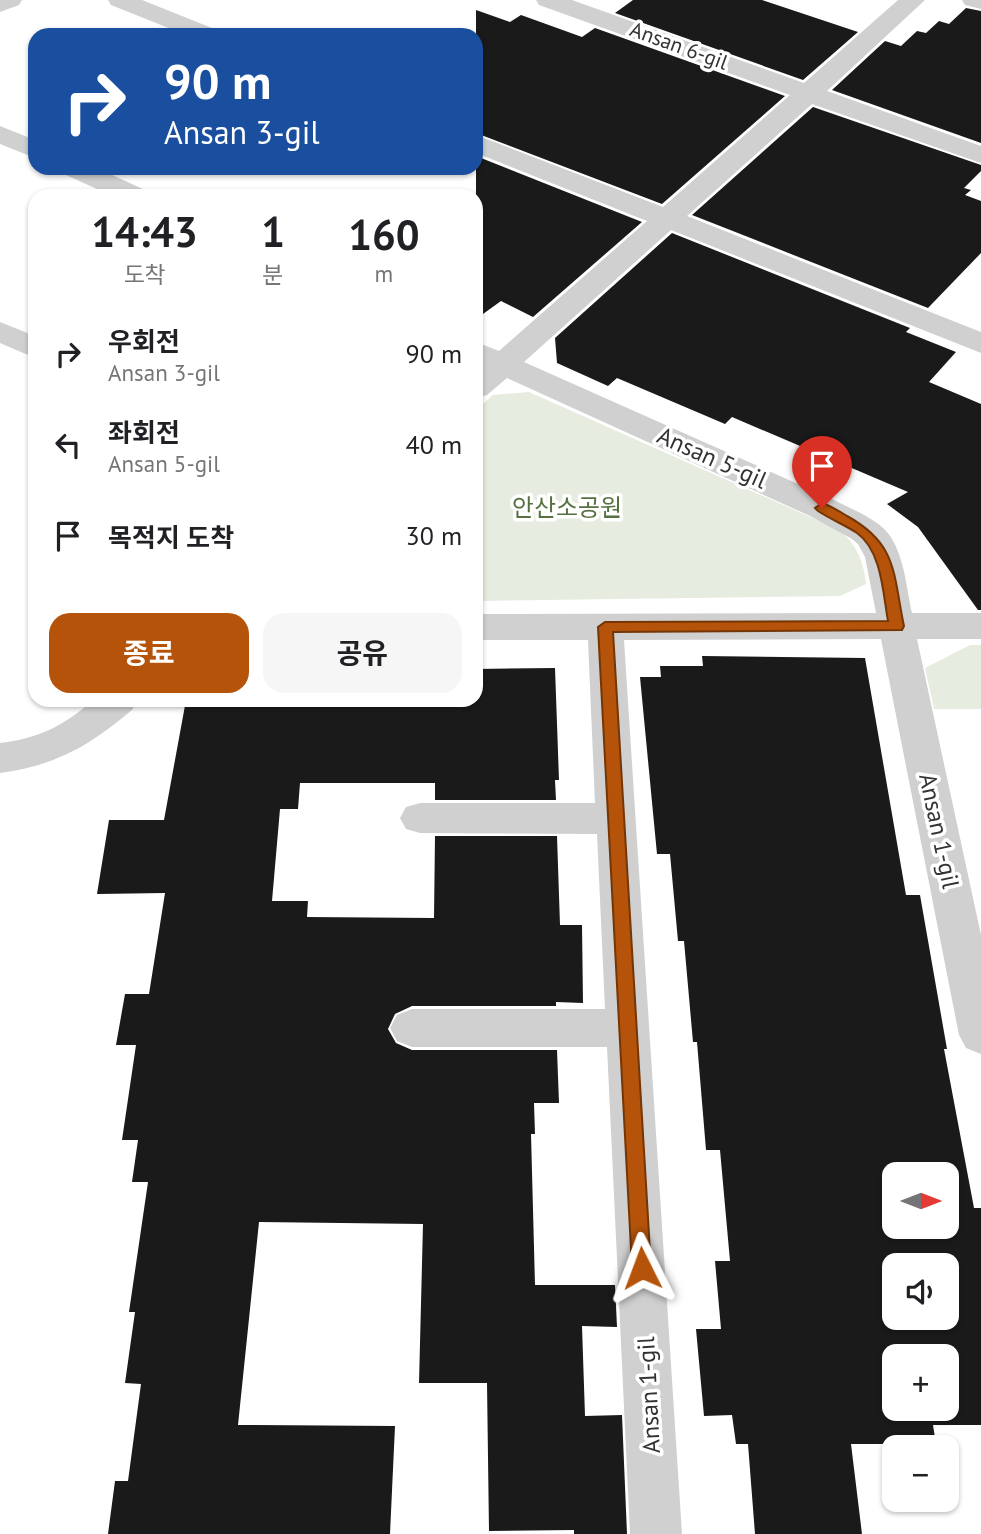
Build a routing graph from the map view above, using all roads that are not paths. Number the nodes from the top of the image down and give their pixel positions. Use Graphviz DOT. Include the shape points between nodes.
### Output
graph roads {
  1 [pos="10,0"];
  2 [pos="120,0"];
  3 [pos="548,0"];
  4 [pos="913,0"];
  5 [pos="974,0"];
  6 [pos="981,2"];
  7 [pos="0,5"];
  8 [pos="190,28"];
  9 [pos="809,93"];
  10 [pos="0,134"];
  11 [pos="483,146"];
  12 [pos="28,147"];
  13 [pos="981,155"];
  14 [pos="89,175"];
  15 [pos="120,189"];
  16 [pos="666,219"];
  17 [pos="0,331"];
  18 [pos="981,343"];
  19 [pos="28,345"];
  20 [pos="489,358"];
  21 [pos="897,626"];
  22 [pos="981,626"];
  23 [pos="483,627"];
  24 [pos="605,627"];
  25 [pos="110,707"];
  26 [pos="0,758"];
  27 [pos="420,818"];
  28 [pos="616,819"];
  29 [pos="412,1028"];
  30 [pos="628,1028"];
  31 [pos="981,1035"];
  32 [pos="656,1534"];
  1 -- 7 [label="street"];
  2 -- 8 [label="street"];
  3 -- 9 [label="street, Ansan 6-gil"];
  4 -- 9 [label="street"];
  5 -- 6 [label="street"];
  9 -- 13 [label="street"];
  9 -- 16 [label="street"];
  10 -- 12 [label="street"];
  11 -- 16 [label="street"];
  14 -- 15 [label="street"];
  16 -- 18 [label="street"];
  16 -- 20 [label="street"];
  17 -- 19 [label="street"];
  20 -- 21 [label="street, Ansan 5-gil" via="864,531 882,556"];
  21 -- 22 [label="street"];
  21 -- 24 [label="street"];
  21 -- 31 [label="street, Ansan 1-gil"];
  23 -- 24 [label="street"];
  24 -- 28 [label="street, Ansan 1-gil"];
  25 -- 26 [label="street" via="63,743"];
  27 -- 28 [label="street"];
  28 -- 30 [label="street, Ansan 1-gil"];
  29 -- 30 [label="street"];
  30 -- 32 [label="street, Ansan 1-gil"];
}
